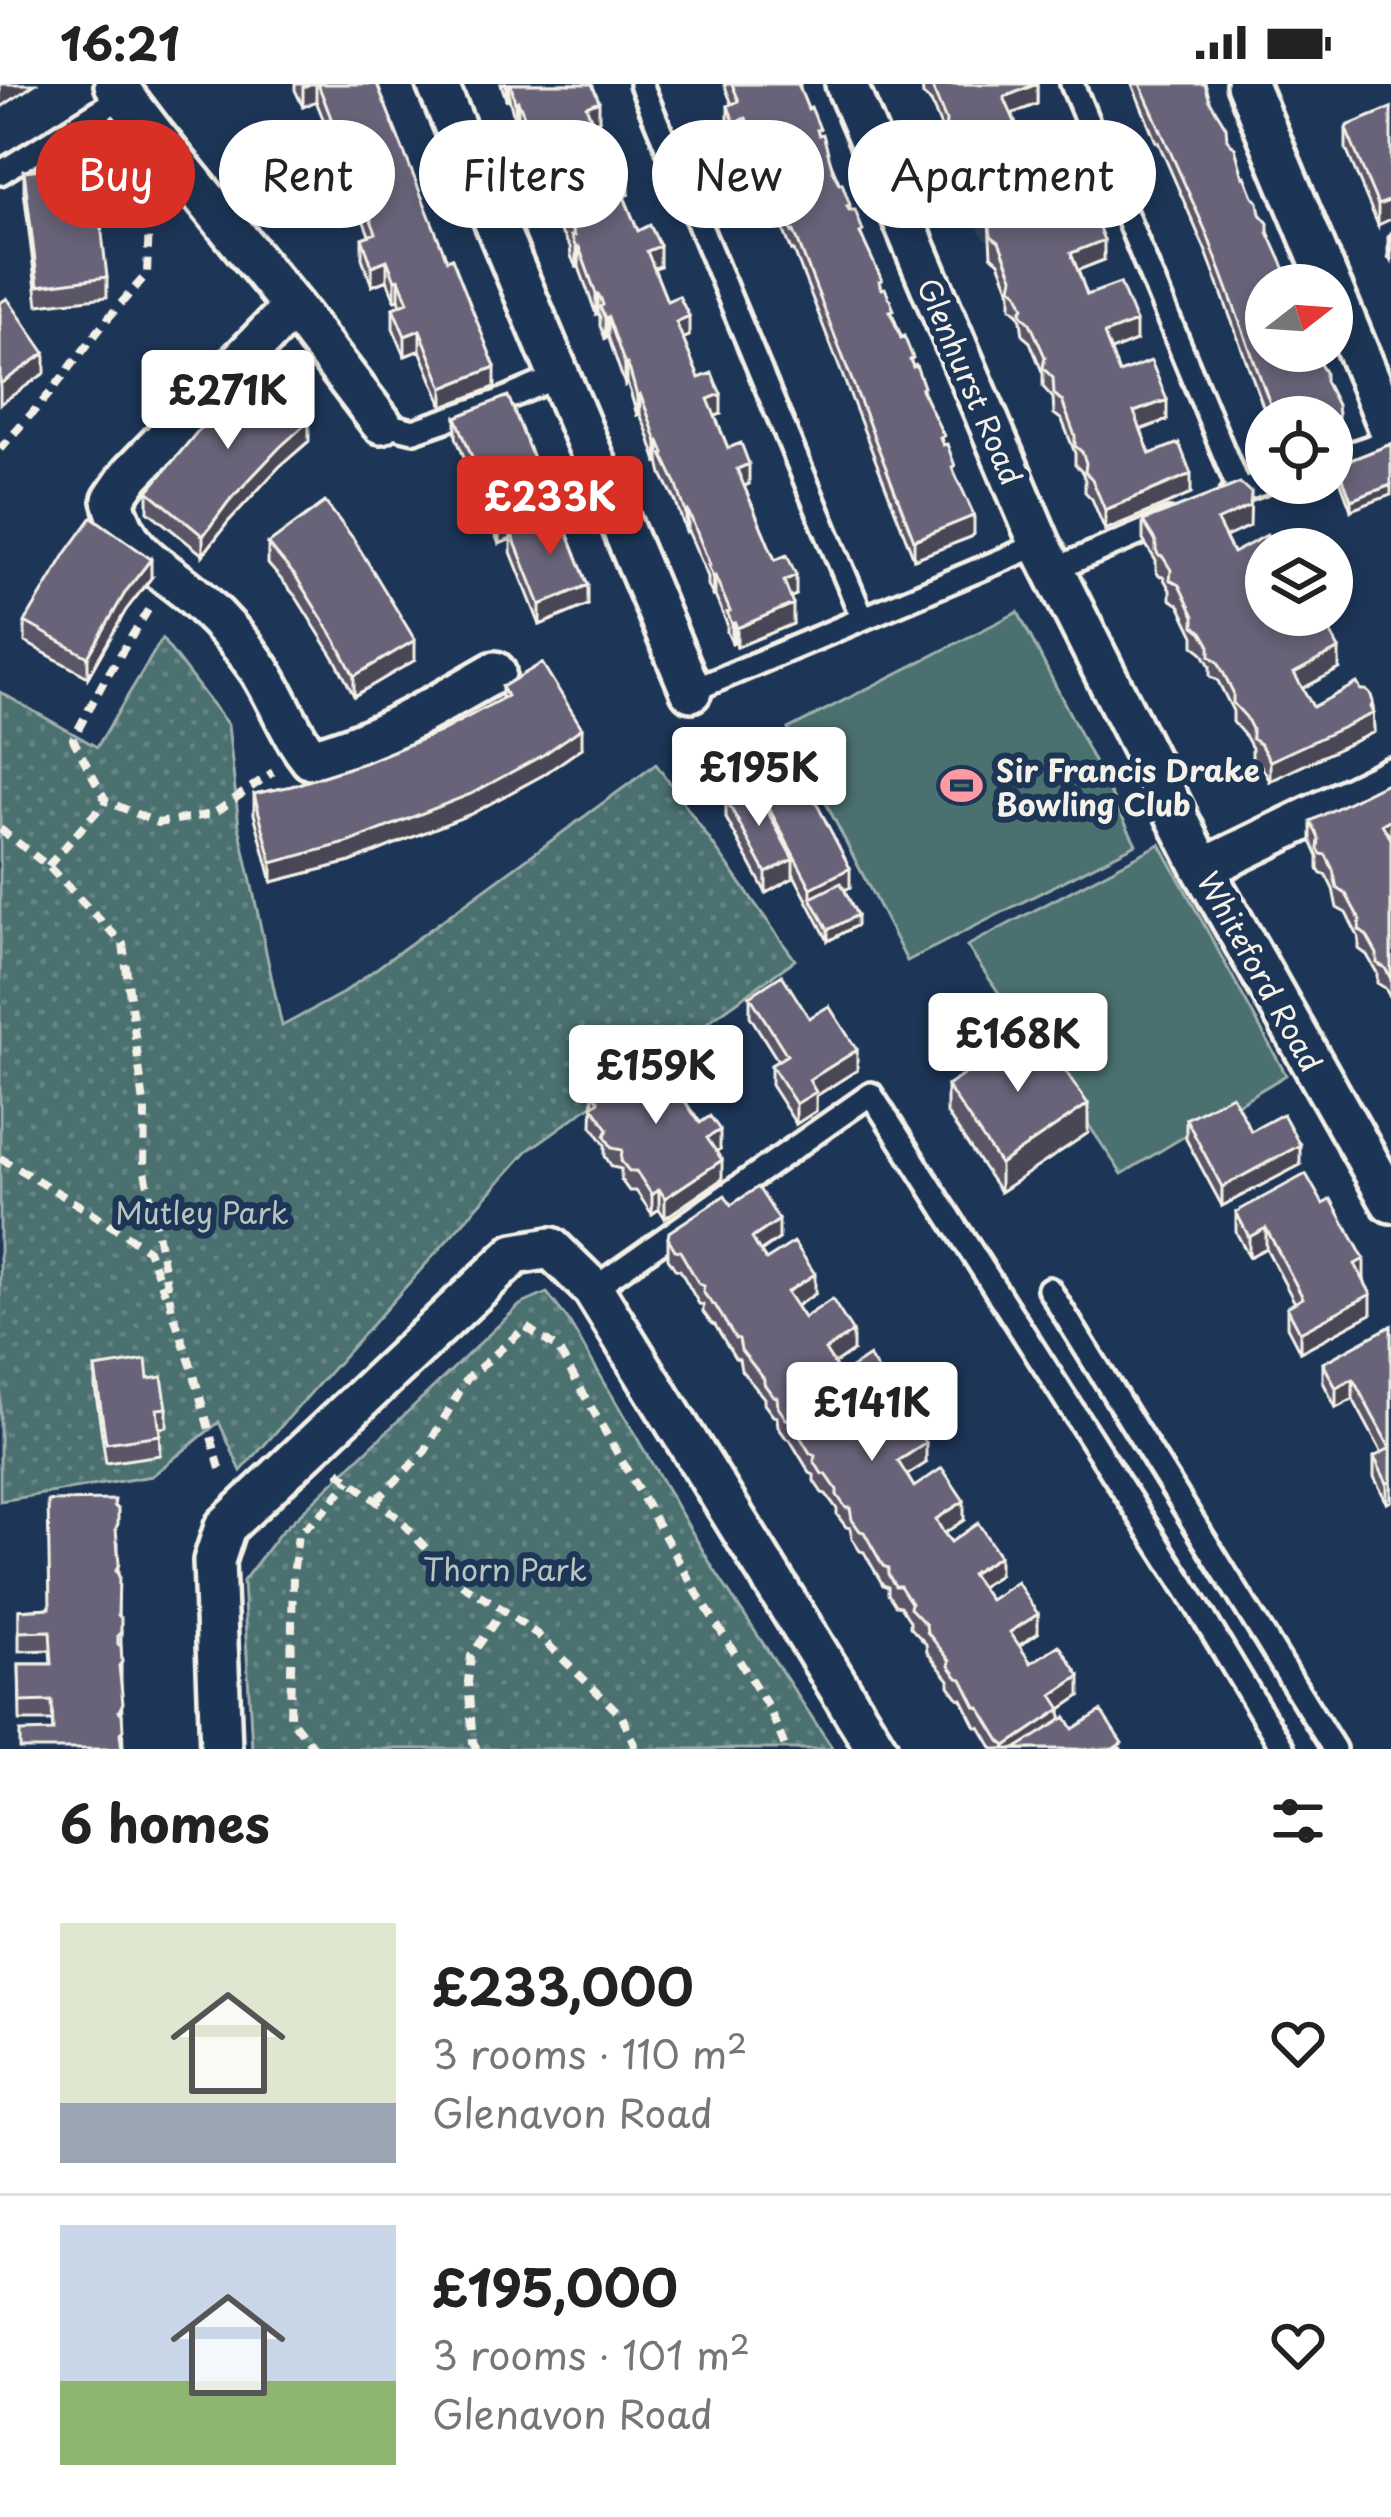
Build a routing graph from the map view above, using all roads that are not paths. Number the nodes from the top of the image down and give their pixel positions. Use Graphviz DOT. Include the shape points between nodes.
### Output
graph roads {
  1 [pos="437,84"];
  2 [pos="641,84"];
  3 [pos="846,84"];
  4 [pos="1072,84"];
  5 [pos="1247,84"];
  6 [pos="120,90"];
  7 [pos="0,173"];
  8 [pos="1321,264"];
  9 [pos="293,307"];
  10 [pos="1353,342"];
  11 [pos="559,376"];
  12 [pos="380,423"];
  13 [pos="1391,436"];
  14 [pos="1353,451"];
  15 [pos="1245,490"];
  16 [pos="1181,516"];
  17 [pos="1046,557"];
  18 [pos="862,617"];
  19 [pos="495,672"];
  20 [pos="691,691"];
  21 [pos="1391,778"];
  22 [pos="1203,869"];
  23 [pos="1391,1202"];
  24 [pos="593,1289"];
  25 [pos="1049,1289"];
  26 [pos="220,1749"];
  27 [pos="877,1749"];
  28 [pos="1283,1749"];
  29 [pos="1334,1749"];
  1 -- 11 [label="street"];
  2 -- 18 [label="lane"];
  3 -- 17 [label="street, Glenhurst Road"];
  4 -- 15 [label="lane" via="1230,496"];
  5 -- 8 [label="street"];
  6 -- 7 [label="lane"];
  6 -- 9 [label="street"];
  9 -- 12 [label="street"];
  9 -- 19 [label="street" via="130,474 113,500 118,518 137,552 203,604 258,668 311,759 386,734"];
  10 -- 13 [label="street"];
  11 -- 12 [label="lane" via="414,431"];
  11 -- 20 [label="street"];
  13 -- 14 [label="lane"];
  16 -- 17 [label="lane"];
  17 -- 18 [label="lane"];
  17 -- 22 [label="street, Whiteford Road"];
  18 -- 20 [label="lane"];
  21 -- 22 [label="street"];
  22 -- 23 [label="street, Whiteford Road"];
  24 -- 26 [label="street" via="551,1248 515,1255 225,1526 214,1561"];
  24 -- 27 [label="street"];
  24 -- 28 [label="lane" via="871,1094"];
  25 -- 29 [label="lane"];
}
